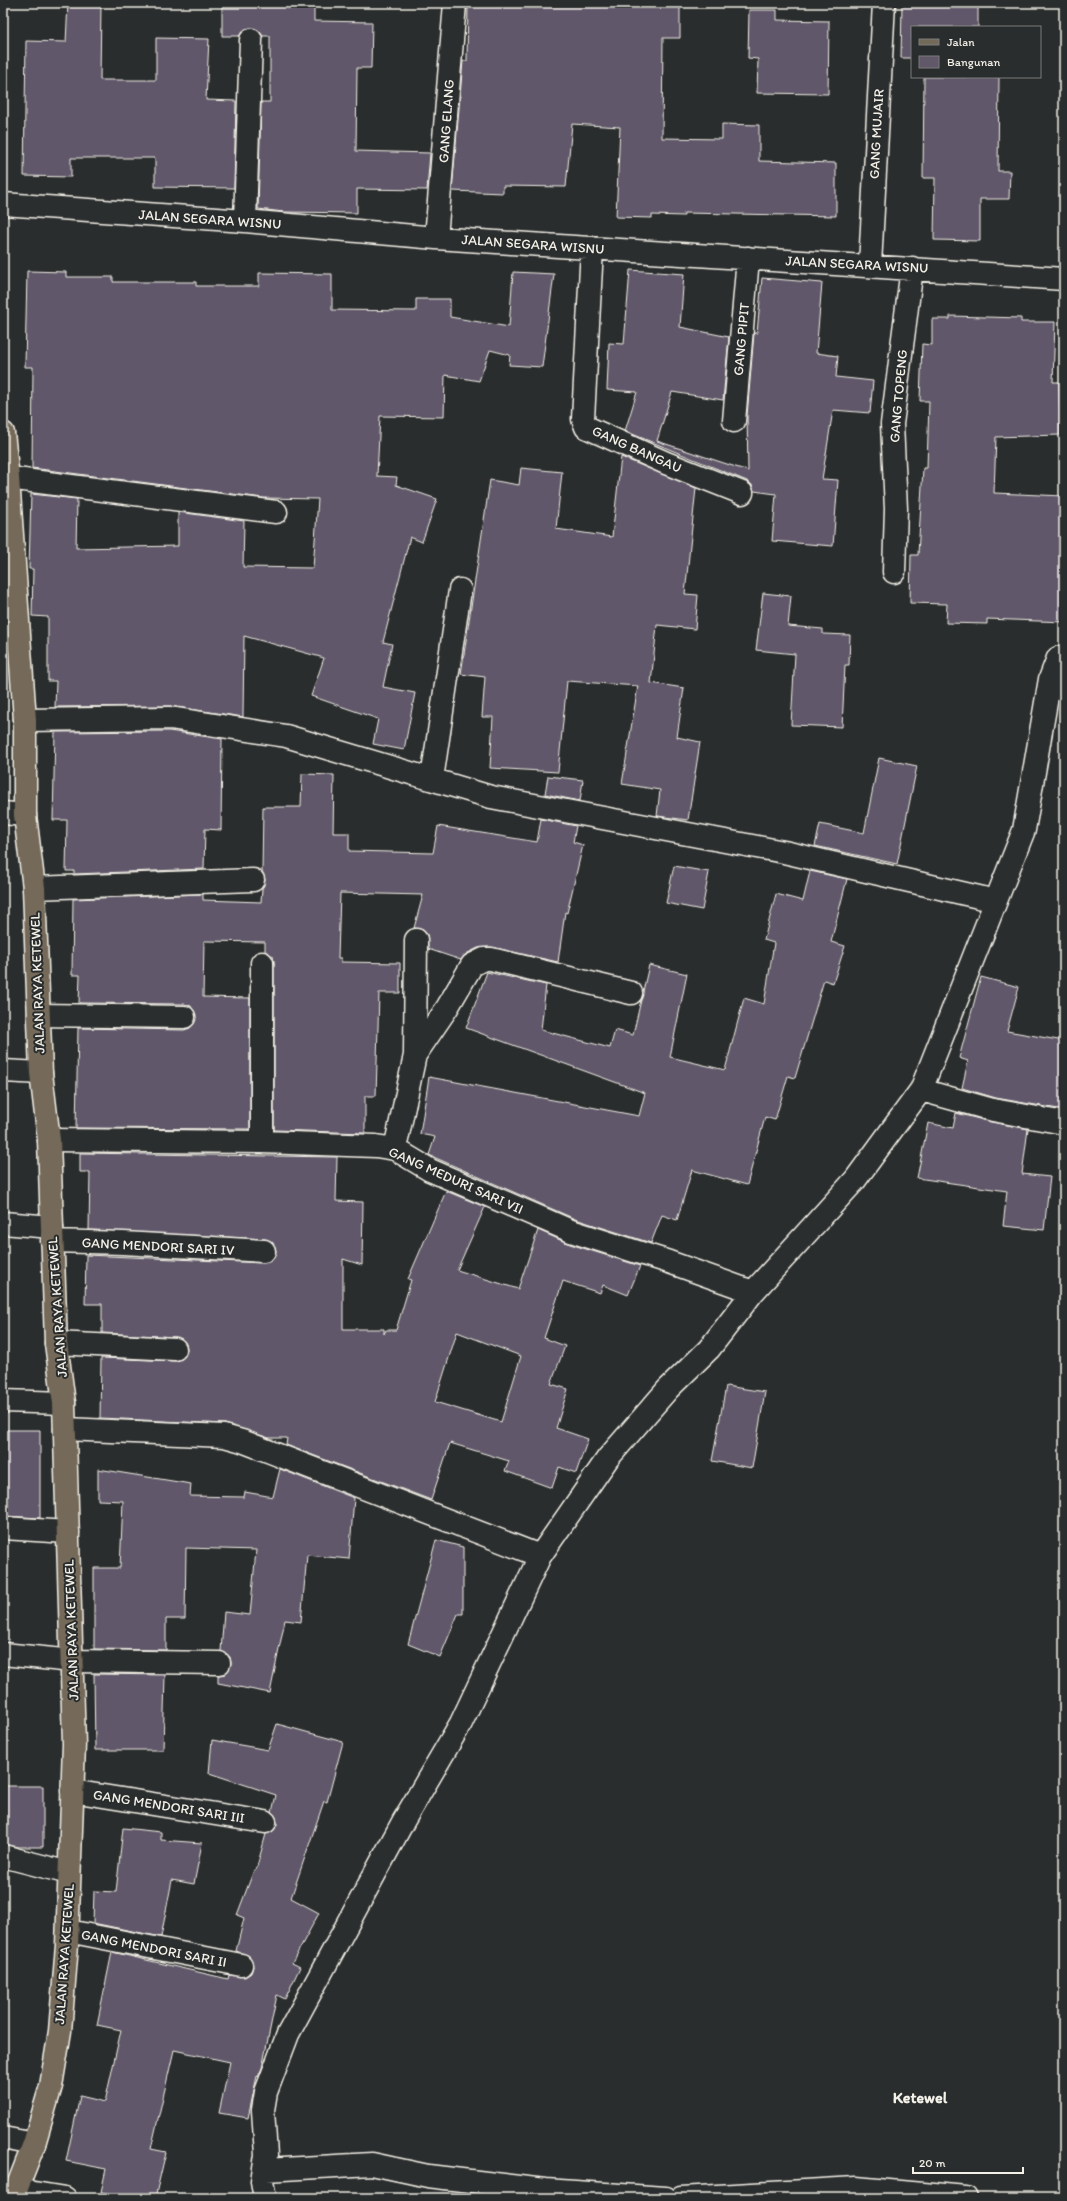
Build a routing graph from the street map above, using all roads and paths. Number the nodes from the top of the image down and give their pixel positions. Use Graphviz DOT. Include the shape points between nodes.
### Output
graph roads {
  1 [pos="455,3"];
  2 [pos="884,3"];
  3 [pos="251,40"];
  4 [pos="3,204"];
  5 [pos="245,221"];
  6 [pos="436,238"];
  7 [pos="592,248"];
  8 [pos="748,258"];
  9 [pos="870,265"];
  10 [pos="912,268"];
  11 [pos="1064,279"];
  12 [pos="734,421"];
  13 [pos="3,433"];
  14 [pos="8,478"];
  15 [pos="742,493"];
  16 [pos="276,512"];
  17 [pos="7,534"];
  18 [pos="894,572"];
  19 [pos="460,590"];
  20 [pos="1064,656"];
  21 [pos="25,720"];
  22 [pos="432,779"];
  23 [pos="3,813"];
  24 [pos="25,815"];
  25 [pos="253,880"];
  26 [pos="34,888"];
  27 [pos="996,901"];
  28 [pos="416,940"];
  29 [pos="262,963"];
  30 [pos="631,993"];
  31 [pos="39,1015"];
  32 [pos="184,1017"];
  33 [pos="415,1055"];
  34 [pos="3,1071"];
  35 [pos="41,1073"];
  36 [pos="921,1090"];
  37 [pos="1064,1123"];
  38 [pos="49,1140"];
  39 [pos="262,1142"];
  40 [pos="395,1149"];
  41 [pos="3,1223"];
  42 [pos="52,1234"];
  43 [pos="264,1252"];
  44 [pos="753,1292"];
  45 [pos="56,1343"];
  46 [pos="175,1349"];
  47 [pos="3,1401"];
  48 [pos="64,1403"];
  49 [pos="65,1429"];
  50 [pos="3,1528"];
  51 [pos="68,1532"];
  52 [pos="540,1556"];
  53 [pos="3,1654"];
  54 [pos="73,1661"];
  55 [pos="219,1663"];
  56 [pos="72,1791"];
  57 [pos="265,1822"];
  58 [pos="3,1856"];
  59 [pos="69,1873"];
  60 [pos="68,1931"];
  61 [pos="241,1965"];
  62 [pos="3,2138"];
  63 [pos="34,2144"];
  64 [pos="265,2170"];
  65 [pos="14,2194"];
  66 [pos="65,2198"];
  67 [pos="265,2198"];
  68 [pos="666,2198"];
  69 [pos="681,2198"];
  70 [pos="966,2198"];
  1 -- 6 [label="street, GANG ELANG"];
  2 -- 9 [label="street, GANG MUJAIR"];
  3 -- 5 [label="street"];
  4 -- 5 [label="street, JALAN SEGARA WISNU"];
  5 -- 6 [label="street, JALAN SEGARA WISNU"];
  6 -- 7 [label="street, JALAN SEGARA WISNU"];
  7 -- 8 [label="street, JALAN SEGARA WISNU"];
  7 -- 15 [label="street, GANG BANGAU" via="583,420 586,427"];
  8 -- 9 [label="street, JALAN SEGARA WISNU"];
  8 -- 12 [label="street, GANG PIPIT"];
  9 -- 10 [label="street, JALAN SEGARA WISNU"];
  10 -- 11 [label="street, JALAN SEGARA WISNU"];
  10 -- 18 [label="street, GANG TOPENG" via="892,424 896,509"];
  13 -- 14 [label="main road, JALAN RAYA KETEWEL"];
  14 -- 16 [label="street"];
  14 -- 17 [label="main road, JALAN RAYA KETEWEL"];
  17 -- 21 [label="main road, JALAN RAYA KETEWEL"];
  19 -- 22 [label="street"];
  20 -- 27 [label="street" via="1058,658 1050,679 1024,830"];
  21 -- 22 [label="street" via="170,718 286,736"];
  21 -- 24 [label="main road, JALAN RAYA KETEWEL"];
  22 -- 27 [label="street" via="491,797 784,852"];
  23 -- 24 [label="street"];
  24 -- 26 [label="main road, JALAN RAYA KETEWEL"];
  25 -- 26 [label="street"];
  26 -- 31 [label="main road, JALAN RAYA KETEWEL"];
  27 -- 36 [label="street"];
  28 -- 33 [label="street"];
  29 -- 39 [label="street"];
  30 -- 33 [label="street" via="484,959 472,965"];
  31 -- 32 [label="street"];
  31 -- 35 [label="main road, JALAN RAYA KETEWEL"];
  33 -- 40 [label="street"];
  34 -- 35 [label="street"];
  35 -- 38 [label="main road, JALAN RAYA KETEWEL"];
  36 -- 37 [label="street" via="994,1110"];
  36 -- 44 [label="street" via="855,1180"];
  38 -- 39 [label="street, GANG MEDURI SARI VII"];
  38 -- 42 [label="main road, JALAN RAYA KETEWEL"];
  39 -- 40 [label="street, GANG MEDURI SARI VII"];
  40 -- 44 [label="street, GANG MEDURI SARI VII" via="430,1170 571,1231"];
  41 -- 42 [label="street, GANG MENDORI SARI IV"];
  42 -- 43 [label="street, GANG MENDORI SARI IV" via="123,1243"];
  42 -- 45 [label="main road, JALAN RAYA KETEWEL"];
  44 -- 52 [label="street" via="709,1349 668,1389 608,1458"];
  45 -- 46 [label="street"];
  45 -- 48 [label="main road, JALAN RAYA KETEWEL"];
  47 -- 48 [label="street"];
  48 -- 49 [label="main road, JALAN RAYA KETEWEL"];
  49 -- 51 [label="main road, JALAN RAYA KETEWEL"];
  49 -- 52 [label="street" via="224,1436 242,1440"];
  50 -- 51 [label="street"];
  51 -- 54 [label="main road, JALAN RAYA KETEWEL"];
  52 -- 64 [label="street" via="461,1722 404,1820 288,2034 266,2092"];
  53 -- 54 [label="street"];
  54 -- 55 [label="street"];
  54 -- 56 [label="main road, JALAN RAYA KETEWEL"];
  56 -- 57 [label="street, GANG MENDORI SARI III"];
  56 -- 59 [label="main road, JALAN RAYA KETEWEL"];
  58 -- 59 [label="street"];
  59 -- 60 [label="main road, JALAN RAYA KETEWEL"];
  60 -- 61 [label="street, GANG MENDORI SARI II"];
  60 -- 63 [label="main road, JALAN RAYA KETEWEL" via="60,2031 51,2086"];
  62 -- 63 [label="street"];
  63 -- 65 [label="main road, JALAN RAYA KETEWEL"];
  64 -- 67 [label="street" via="262,2181"];
  64 -- 68 [label="street" via="372,2164 428,2176 545,2190"];
  65 -- 66 [label="street"];
  69 -- 70 [label="street" via="856,2188"];
}
